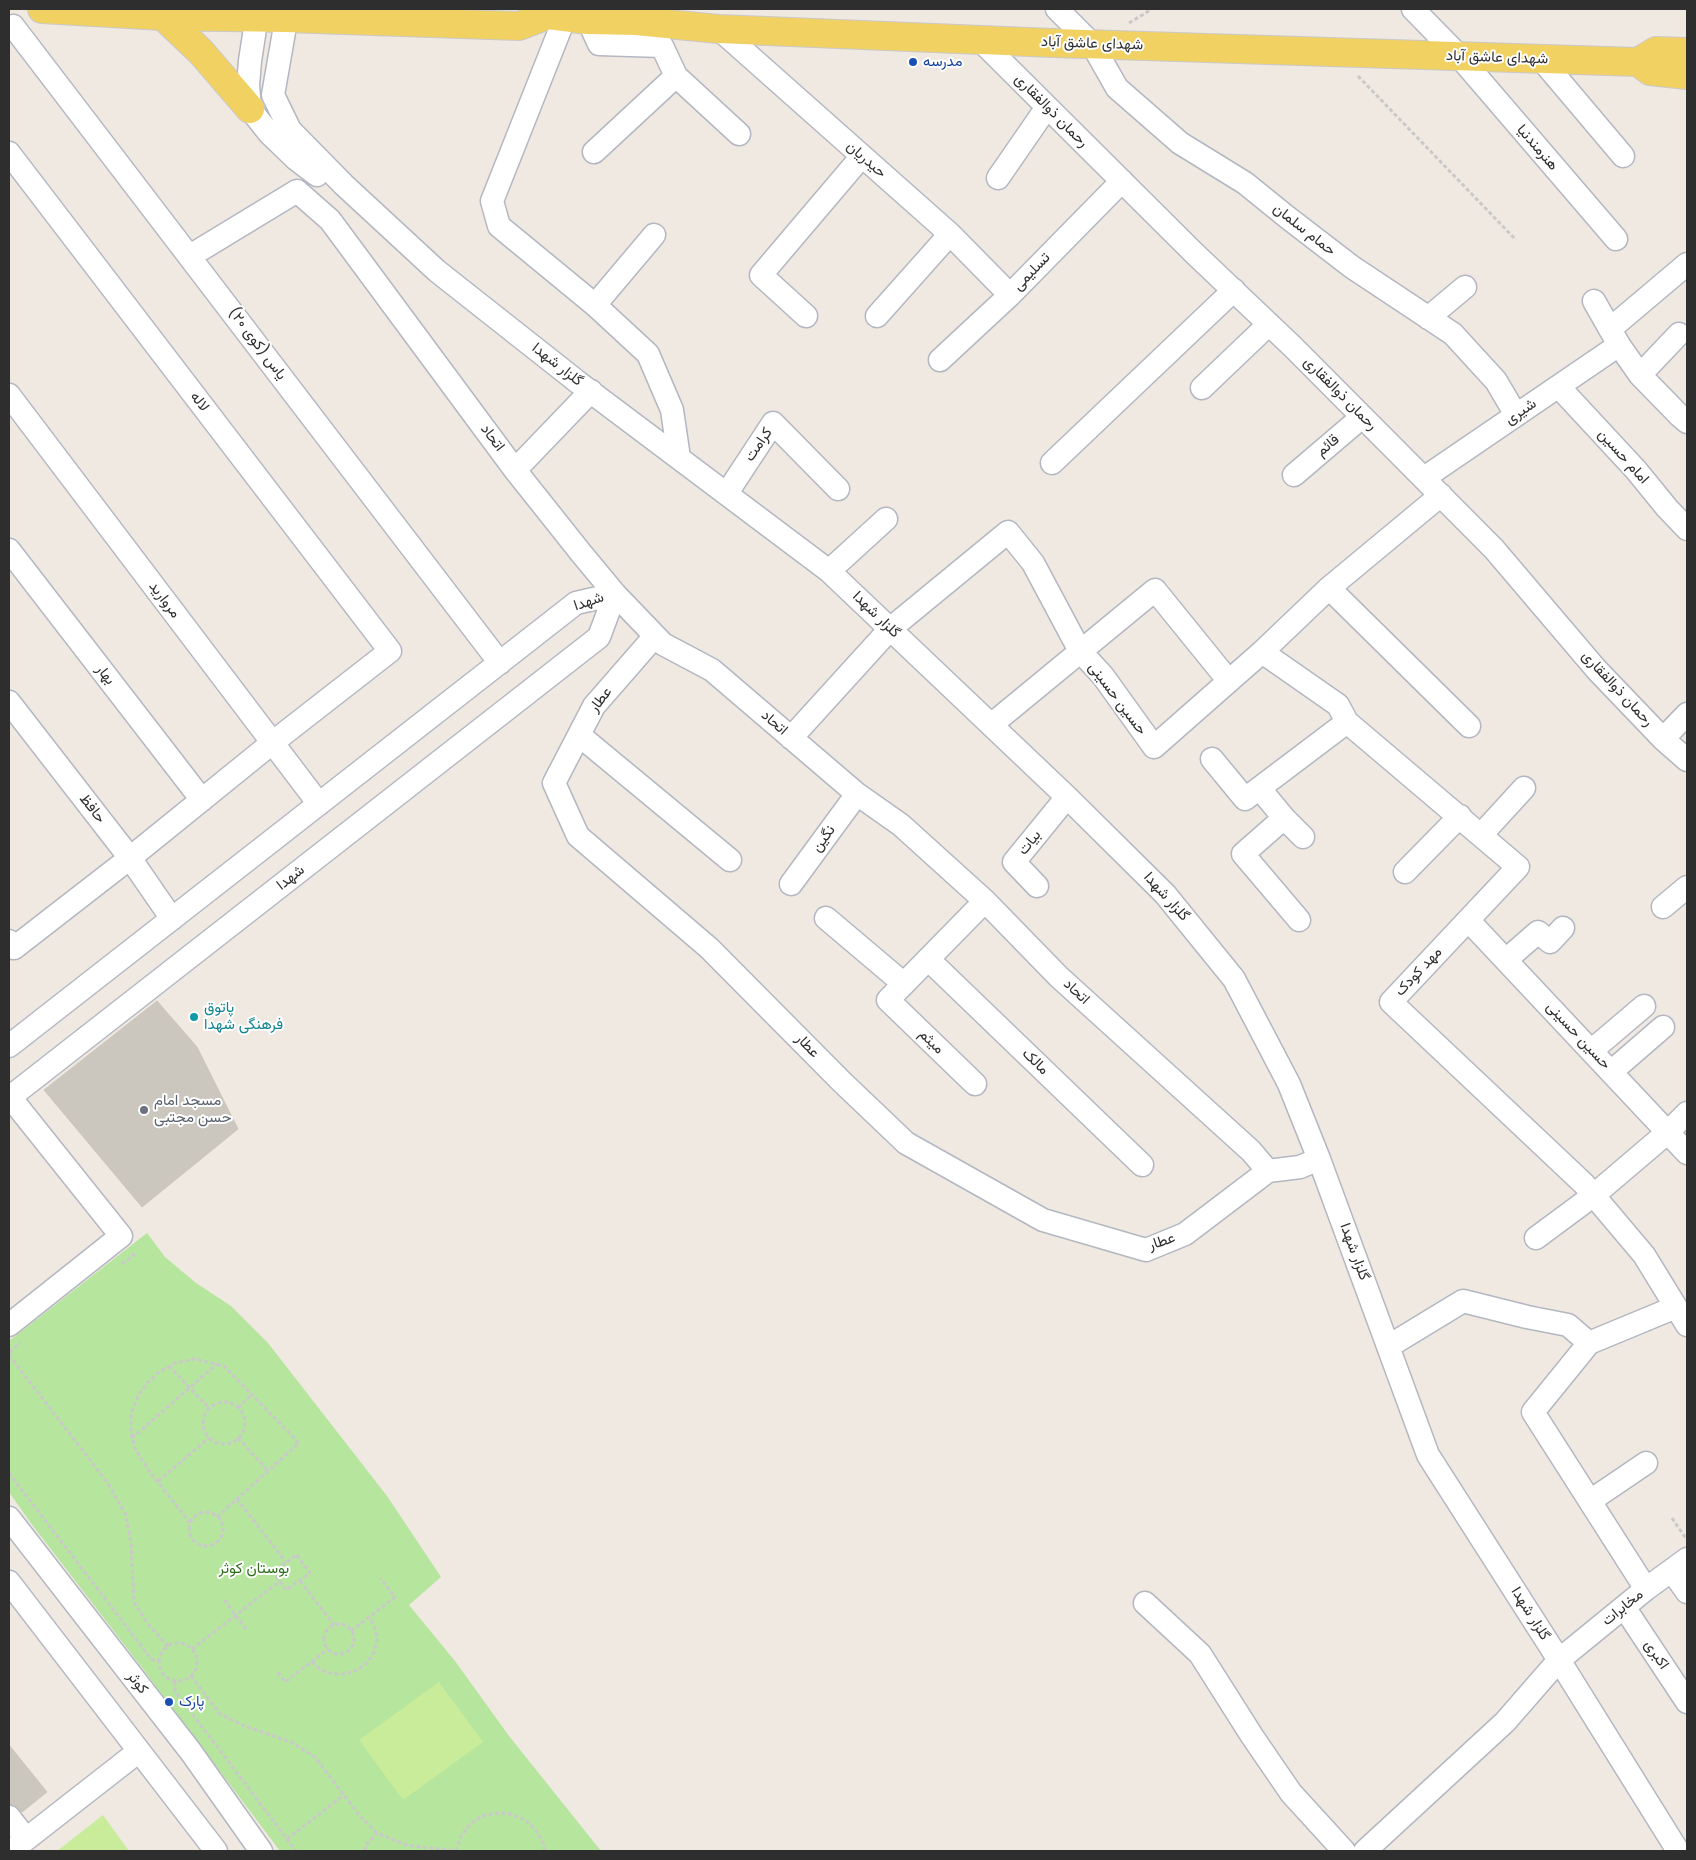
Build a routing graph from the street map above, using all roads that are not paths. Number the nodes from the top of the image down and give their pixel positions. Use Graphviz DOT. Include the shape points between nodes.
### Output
graph roads {
  1 [pos="42,9"];
  2 [pos="1057,9"];
  3 [pos="1416,10"];
  4 [pos="257,13"];
  5 [pos="287,13"];
  6 [pos="559,15"];
  7 [pos="641,15"];
  8 [pos="163,16"];
  9 [pos="12,26"];
  10 [pos="719,29"];
  11 [pos="980,40"];
  12 [pos="1092,44"];
  13 [pos="1687,52"];
  14 [pos="1459,56"];
  15 [pos="1541,59"];
  16 [pos="1638,62"];
  17 [pos="1687,75"];
  18 [pos="676,76"];
  19 [pos="1047,107"];
  20 [pos="250,109"];
  21 [pos="739,134"];
  22 [pos="594,152"];
  23 [pos="9,153"];
  24 [pos="862,156"];
  25 [pos="1623,156"];
  26 [pos="998,178"];
  27 [pos="1122,181"];
  28 [pos="344,185"];
  29 [pos="950,234"];
  30 [pos="654,235"];
  31 [pos="1616,239"];
  32 [pos="190,256"];
  33 [pos="1687,264"];
  34 [pos="1464,287"];
  35 [pos="1234,290"];
  36 [pos="1010,295"];
  37 [pos="1594,301"];
  38 [pos="595,305"];
  39 [pos="806,316"];
  40 [pos="877,316"];
  41 [pos="1428,318"];
  42 [pos="1269,324"];
  43 [pos="1679,334"];
  44 [pos="1614,337"];
  45 [pos="940,360"];
  46 [pos="1640,375"];
  47 [pos="1558,387"];
  48 [pos="1202,388"];
  49 [pos="590,391"];
  50 [pos="9,396"];
  51 [pos="1516,415"];
  52 [pos="1362,417"];
  53 [pos="1687,422"];
  54 [pos="679,458"];
  55 [pos="1052,463"];
  56 [pos="516,470"];
  57 [pos="1294,475"];
  58 [pos="1424,478"];
  59 [pos="838,489"];
  60 [pos="727,493"];
  61 [pos="1441,495"];
  62 [pos="886,519"];
  63 [pos="1687,529"];
  64 [pos="9,550"];
  65 [pos="829,571"];
  66 [pos="1329,588"];
  67 [pos="615,594"];
  68 [pos="890,629"];
  69 [pos="655,636"];
  70 [pos="1080,651"];
  71 [pos="1262,652"];
  72 [pos="500,663"];
  73 [pos="1228,680"];
  74 [pos="9,702"];
  75 [pos="1687,714"];
  76 [pos="1347,722"];
  77 [pos="991,725"];
  78 [pos="1469,726"];
  79 [pos="579,735"];
  80 [pos="791,738"];
  81 [pos="1663,739"];
  82 [pos="272,743"];
  83 [pos="1212,758"];
  84 [pos="1687,760"];
  85 [pos="1260,788"];
  86 [pos="1524,788"];
  87 [pos="857,794"];
  88 [pos="1067,797"];
  89 [pos="202,800"];
  90 [pos="319,804"];
  91 [pos="1460,816"];
  92 [pos="1284,818"];
  93 [pos="1481,835"];
  94 [pos="1303,837"];
  95 [pos="130,858"];
  96 [pos="730,860"];
  97 [pos="1405,872"];
  98 [pos="791,884"];
  99 [pos="1037,886"];
  100 [pos="1687,887"];
  101 [pos="985,901"];
  102 [pos="1663,908"];
  103 [pos="172,918"];
  104 [pos="826,918"];
  105 [pos="1300,920"];
  106 [pos="1468,920"];
  107 [pos="1563,928"];
  108 [pos="11,944"];
  109 [pos="929,960"];
  110 [pos="1506,960"];
  111 [pos="896,992"];
  112 [pos="1644,1006"];
  113 [pos="1663,1027"];
  114 [pos="9,1046"];
  115 [pos="1591,1051"];
  116 [pos="1611,1072"];
  117 [pos="975,1084"];
  118 [pos="9,1098"];
  119 [pos="1687,1113"];
  120 [pos="1668,1132"];
  121 [pos="1687,1153"];
  122 [pos="1319,1158"];
  123 [pos="1142,1164"];
  124 [pos="1268,1171"];
  125 [pos="1594,1195"];
  126 [pos="1536,1238"];
  127 [pos="1682,1316"];
  128 [pos="9,1325"];
  129 [pos="1589,1343"];
  130 [pos="1388,1346"];
  131 [pos="1646,1463"];
  132 [pos="1590,1501"];
  133 [pos="9,1518"];
  134 [pos="1680,1565"];
  135 [pos="9,1582"];
  136 [pos="1646,1589"];
  137 [pos="1687,1592"];
  138 [pos="1145,1603"];
  139 [pos="1624,1607"];
  140 [pos="1559,1660"];
  141 [pos="1687,1702"];
  142 [pos="140,1752"];
  143 [pos="9,1817"];
  144 [pos="18,1845"];
  145 [pos="216,1851"];
  146 [pos="261,1851"];
  147 [pos="1344,1851"];
  148 [pos="1365,1851"];
  149 [pos="1678,1851"];
  1 -- 8 [label="main road, شهدای عاشق آباد"];
  2 -- 12 [label="street, حمام سلمان"];
  3 -- 14 [label="street, هنرمندنیا"];
  4 -- 5 [label="main road, شهدای عاشق آباد"];
  4 -- 8 [label="main road, شهدای عاشق آباد"];
  4 -- 20 [label="street" via="248,86"];
  5 -- 6 [label="main road, شهدای عاشق آباد" via="519,26"];
  5 -- 28 [label="street, گلزار شهدا" via="273,95 290,130"];
  6 -- 7 [label="main road, شهدای عاشق آباد"];
  6 -- 18 [label="street" via="599,44 662,46"];
  6 -- 38 [label="street" via="492,200 499,226"];
  7 -- 10 [label="main road, شهدای عاشق آباد"];
  8 -- 20 [label="main road" via="201,52"];
  9 -- 32 [label="street, یاس (کوی ۲۰)"];
  10 -- 11 [label="main road, شهدای عاشق آباد"];
  10 -- 24 [label="street, حیدریان"];
  11 -- 12 [label="main road, شهدای عاشق آباد"];
  11 -- 19 [label="street, رحمان ذوالفقاری"];
  12 -- 14 [label="main road, شهدای عاشق آباد"];
  12 -- 41 [label="street, حمام سلمان" via="1117,88 1180,143 1245,182 1352,268"];
  13 -- 16 [label="main road, شهدای عاشق آباد" via="1656,51"];
  14 -- 15 [label="main road, شهدای عاشق آباد"];
  14 -- 31 [label="street, هنرمندنیا"];
  15 -- 16 [label="main road, شهدای عاشق آباد"];
  15 -- 25 [label="street"];
  16 -- 17 [label="main road, شهدای عاشق آباد" via="1650,71"];
  18 -- 21 [label="street"];
  18 -- 22 [label="street"];
  19 -- 26 [label="street"];
  19 -- 27 [label="street, رحمان ذوالفقاری"];
  20 -- 28 [label="street" via="269,134 296,159 317,175"];
  23 -- 82 [label="street, لاله" via="390,651"];
  24 -- 29 [label="street, حیدریان"];
  24 -- 39 [label="street" via="761,275"];
  27 -- 35 [label="street, رحمان ذوالفقاری"];
  27 -- 36 [label="street, تسلیمی"];
  28 -- 49 [label="street, گلزار شهدا" via="437,271"];
  29 -- 36 [label="street, حیدریان"];
  29 -- 40 [label="street"];
  30 -- 38 [label="street"];
  32 -- 56 [label="street, اتحاد" via="297,191 330,220"];
  32 -- 72 [label="street, یاس (کوی ۲۰)"];
  33 -- 44 [label="street, شیری"];
  34 -- 41 [label="street"];
  35 -- 42 [label="street, رحمان ذوالفقاری"];
  35 -- 55 [label="street"];
  36 -- 45 [label="street, تسلیمی"];
  37 -- 44 [label="street"];
  38 -- 54 [label="street" via="648,354 672,410"];
  41 -- 51 [label="street, حمام سلمان" via="1453,334 1496,381"];
  42 -- 48 [label="street"];
  42 -- 52 [label="street, رحمان ذوالفقاری"];
  43 -- 46 [label="street"];
  44 -- 46 [label="street"];
  44 -- 47 [label="street, شیری"];
  46 -- 53 [label="street"];
  47 -- 51 [label="street, شیری"];
  47 -- 63 [label="street, امام حسین"];
  49 -- 54 [label="street, گلزار شهدا"];
  49 -- 56 [label="street"];
  50 -- 82 [label="street, مروارید"];
  51 -- 58 [label="street, شیری"];
  52 -- 57 [label="street, قائم"];
  52 -- 58 [label="street, رحمان ذوالفقاری"];
  54 -- 60 [label="street, گلزار شهدا"];
  56 -- 67 [label="street, اتحاد"];
  58 -- 61 [label="street, رحمان ذوالفقاری"];
  59 -- 60 [label="street, کرامت" via="773,423"];
  60 -- 65 [label="street, گلزار شهدا"];
  61 -- 66 [label="street, حسین حسینی"];
  61 -- 81 [label="street, رحمان ذوالفقاری" via="1494,549 1596,669"];
  62 -- 65 [label="street"];
  64 -- 89 [label="street, بهار"];
  65 -- 68 [label="street, گلزار شهدا"];
  66 -- 71 [label="street, حسین حسینی"];
  66 -- 78 [label="street"];
  67 -- 69 [label="street, اتحاد"];
  67 -- 72 [label="street, شهدا" via="576,603"];
  67 -- 118 [label="street, شهدا" via="600,636"];
  68 -- 70 [label="street, حسین حسینی" via="1008,532 1033,563"];
  68 -- 77 [label="street, گلزار شهدا"];
  68 -- 80 [label="street"];
  69 -- 79 [label="street, عطار" via="594,706"];
  69 -- 80 [label="street, اتحاد" via="663,644 712,670"];
  70 -- 73 [label="street" via="1155,590"];
  70 -- 73 [label="street, حسین حسینی" via="1103,676 1154,747"];
  70 -- 77 [label="street"];
  71 -- 73 [label="street, حسین حسینی"];
  71 -- 76 [label="street, مهد کودک" via="1338,705"];
  72 -- 90 [label="street, شهدا"];
  74 -- 95 [label="street, حافظ"];
  75 -- 81 [label="street"];
  76 -- 85 [label="street"];
  76 -- 91 [label="street, مهد کودک"];
  77 -- 88 [label="street, گلزار شهدا"];
  79 -- 96 [label="street"];
  79 -- 124 [label="street, عطار" via="554,783 578,836 709,948 906,1143 1043,1220 1146,1250 1186,1234"];
  80 -- 87 [label="street, اتحاد"];
  81 -- 84 [label="street, رحمان ذوالفقاری"];
  82 -- 89 [label="street"];
  82 -- 90 [label="street, مروارید"];
  83 -- 85 [label="street" via="1245,799"];
  85 -- 92 [label="street"];
  86 -- 93 [label="street"];
  87 -- 98 [label="street, نگین"];
  87 -- 101 [label="street, اتحاد" via="901,825"];
  88 -- 99 [label="street, بیات" via="1014,862"];
  88 -- 122 [label="street, گلزار شهدا" via="1166,894 1234,979 1289,1084"];
  89 -- 95 [label="street"];
  90 -- 103 [label="street, شهدا"];
  91 -- 93 [label="street, مهد کودک"];
  91 -- 97 [label="street"];
  92 -- 94 [label="street"];
  92 -- 105 [label="street" via="1243,854"];
  93 -- 106 [label="street, مهد کودک" via="1518,866"];
  95 -- 103 [label="street, حافظ"];
  95 -- 108 [label="street"];
  100 -- 102 [label="street"];
  101 -- 109 [label="street"];
  101 -- 124 [label="street, اتحاد" via="1059,977 1251,1151"];
  103 -- 114 [label="street, شهدا"];
  104 -- 111 [label="street"];
  106 -- 110 [label="street, حسین حسینی"];
  106 -- 125 [label="street, مهد کودک" via="1391,1002"];
  107 -- 110 [label="street" via="1550,942 1538,932"];
  109 -- 111 [label="street"];
  109 -- 123 [label="street, مالک"];
  110 -- 115 [label="street, حسین حسینی"];
  111 -- 117 [label="street, میثم"];
  112 -- 115 [label="street"];
  113 -- 116 [label="street"];
  115 -- 116 [label="street, حسین حسینی"];
  116 -- 120 [label="street, حسین حسینی"];
  118 -- 128 [label="street" via="121,1236"];
  119 -- 120 [label="street"];
  120 -- 121 [label="street, حسین حسینی"];
  120 -- 125 [label="street"];
  122 -- 124 [label="street" via="1300,1167"];
  122 -- 130 [label="street, گلزار شهدا"];
  125 -- 126 [label="street"];
  125 -- 127 [label="street, مهد کودک" via="1644,1255"];
  127 -- 129 [label="street"];
  129 -- 130 [label="street" via="1568,1325 1463,1301"];
  129 -- 132 [label="street" via="1533,1412"];
  130 -- 140 [label="street, گلزار شهدا" via="1428,1454"];
  131 -- 132 [label="street"];
  132 -- 136 [label="street"];
  133 -- 146 [label="street, کوثر" via="191,1752"];
  134 -- 136 [label="street, مخابرات"];
  134 -- 137 [label="street"];
  135 -- 142 [label="street"];
  136 -- 139 [label="street, مخابرات"];
  138 -- 147 [label="street" via="1200,1654 1291,1793"];
  139 -- 140 [label="street, مخابرات"];
  139 -- 141 [label="street, اکبری"];
  140 -- 148 [label="street, مخابرات" via="1505,1722"];
  140 -- 149 [label="street, گلزار شهدا"];
  142 -- 144 [label="street"];
  142 -- 145 [label="street"];
  143 -- 144 [label="street"];
}
